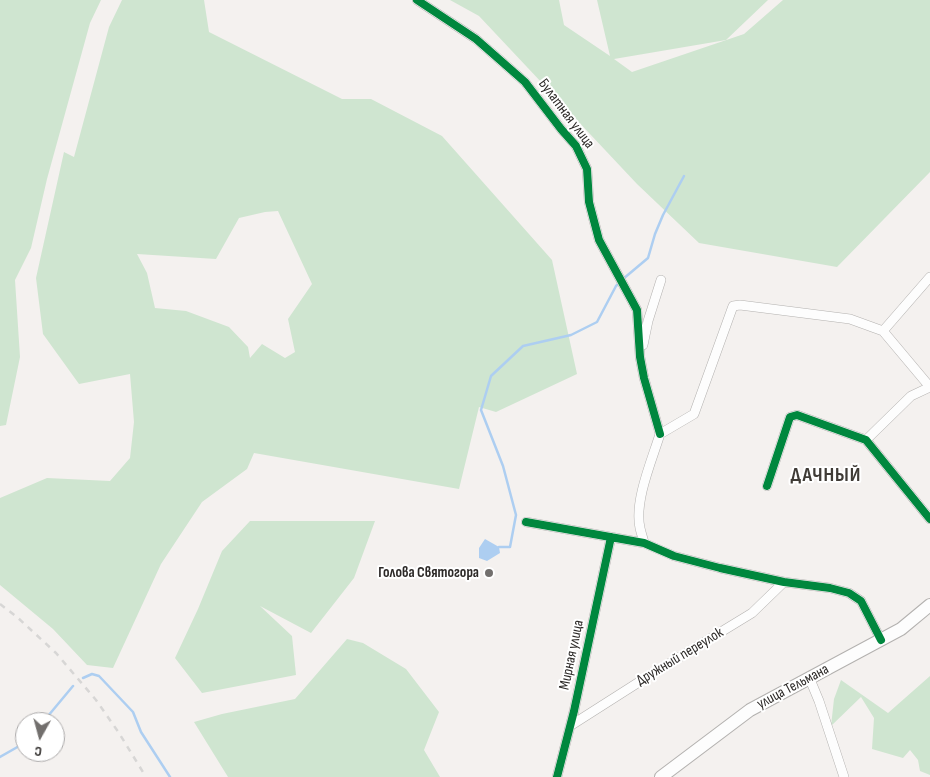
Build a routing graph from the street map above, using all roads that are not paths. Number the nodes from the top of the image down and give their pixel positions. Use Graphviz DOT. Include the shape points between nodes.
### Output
graph roads {
  1 [pos="417,0"];
  2 [pos="930,277"];
  3 [pos="661,280"];
  4 [pos="883,331"];
  5 [pos="640,357"];
  6 [pos="930,387"];
  7 [pos="660,434"];
  8 [pos="866,440"];
  9 [pos="767,486"];
  10 [pos="930,519"];
  11 [pos="526,522"];
  12 [pos="611,537"];
  13 [pos="644,543"];
  14 [pos="784,582"];
  15 [pos="930,605"];
  16 [pos="881,640"];
  17 [pos="809,677"];
  18 [pos="570,726"];
  19 [pos="557,777"];
  20 [pos="661,777"];
  21 [pos="844,777"];
  1 -- 5 [label="street, Булатная улица" via="476,39 525,82 576,146 588,169 589,202 599,240 638,310"];
  2 -- 4 [label="street"];
  3 -- 5 [label="street"];
  4 -- 6 [label="street"];
  4 -- 7 [label="street" via="850,319 733,306 694,414"];
  5 -- 7 [label="street, Булатная улица"];
  6 -- 8 [label="street" via="911,396"];
  7 -- 13 [label="street" via="639,508 639,527"];
  8 -- 9 [label="street" via="796,415 790,417"];
  8 -- 10 [label="street"];
  11 -- 12 [label="street"];
  12 -- 13 [label="street"];
  12 -- 18 [label="street, Мирная улица"];
  13 -- 14 [label="street" via="674,556"];
  14 -- 16 [label="street" via="830,588 860,600"];
  14 -- 18 [label="street, Дружный переулок" via="752,613"];
  15 -- 16 [label="street, улица Тельмана" via="901,629"];
  16 -- 17 [label="street, улица Тельмана"];
  17 -- 20 [label="street, улица Тельмана" via="750,710"];
  17 -- 21 [label="street"];
  18 -- 19 [label="street, Мирная улица"];
}
